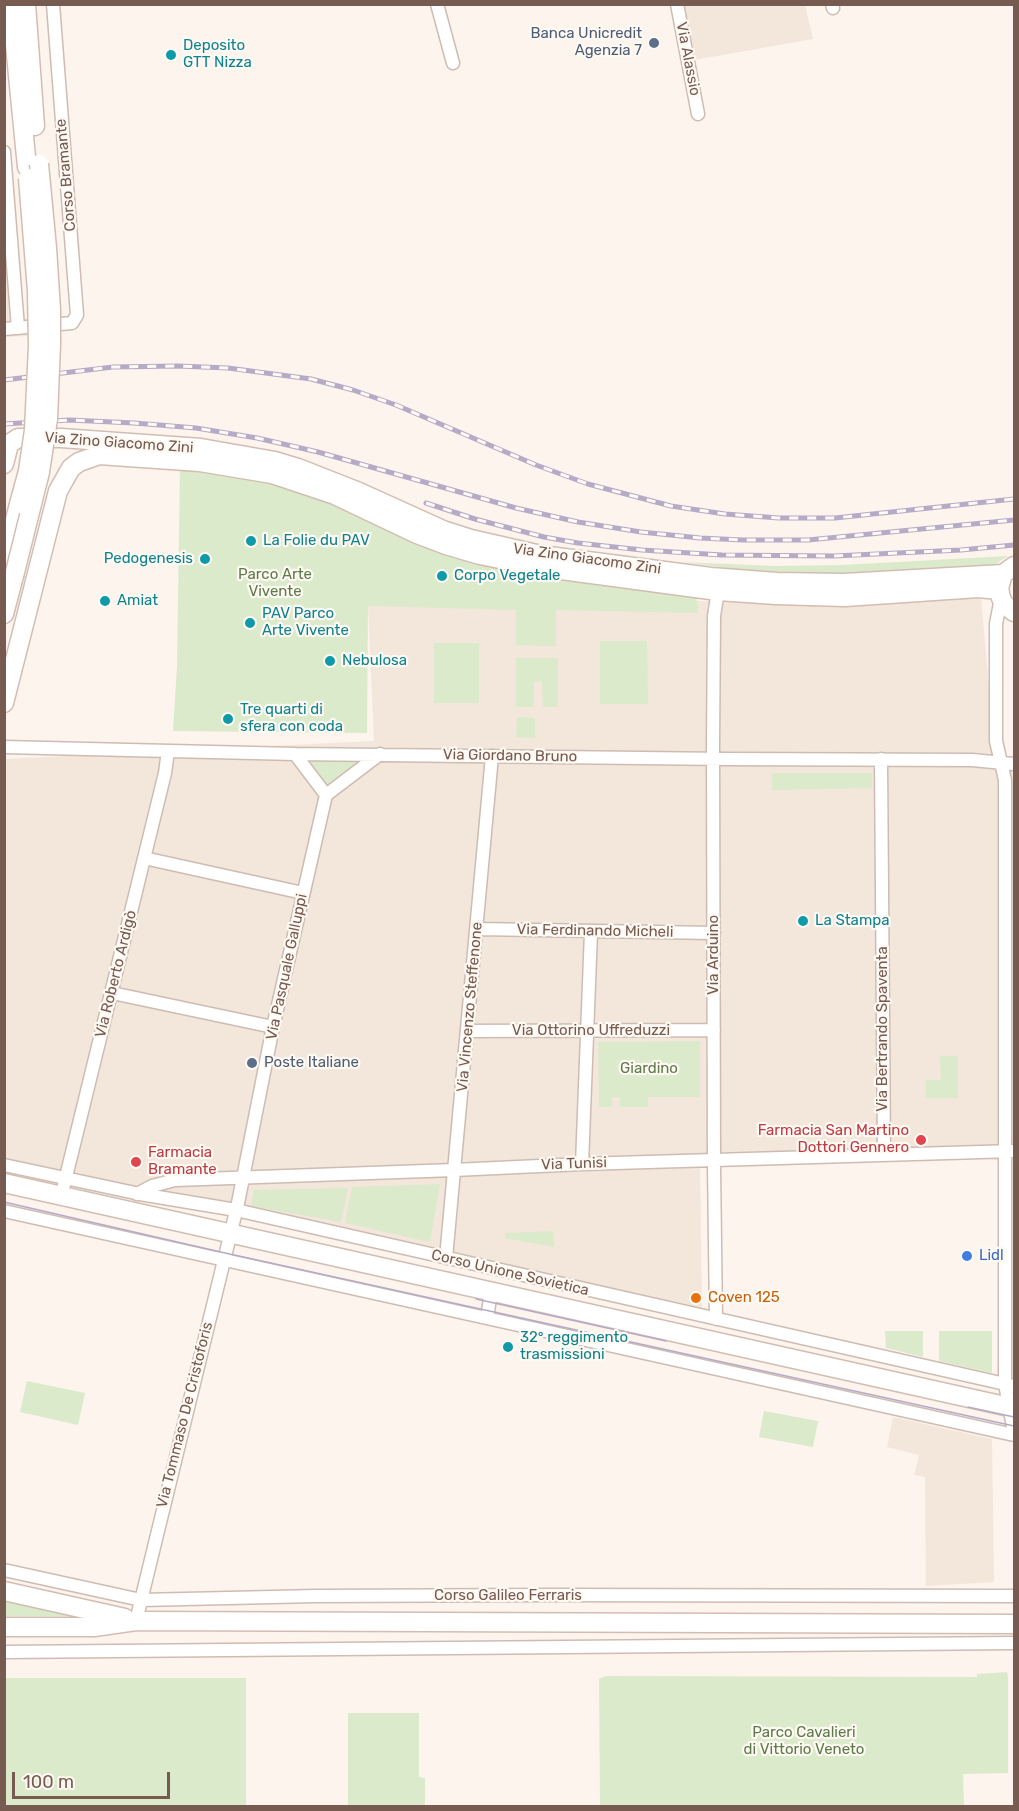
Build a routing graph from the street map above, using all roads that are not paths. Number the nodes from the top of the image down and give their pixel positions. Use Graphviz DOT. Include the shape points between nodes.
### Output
graph roads {
  1 [pos="11,4"];
  2 [pos="26,4"];
  3 [pos="53,4"];
  4 [pos="437,4"];
  5 [pos="677,4"];
  6 [pos="453,63"];
  7 [pos="698,114"];
  8 [pos="4,152"];
  9 [pos="33,166"];
  10 [pos="18,328"];
  11 [pos="4,329"];
  12 [pos="61,438"];
  13 [pos="4,464"];
  14 [pos="71,468"];
  15 [pos="9,569"];
  16 [pos="1004,582"];
  17 [pos="718,591"];
  18 [pos="1014,612"];
  19 [pos="4,614"];
  20 [pos="4,703"];
  21 [pos="4,747"];
  22 [pos="168,751"];
  23 [pos="296,754"];
  24 [pos="380,754"];
  25 [pos="492,756"];
  26 [pos="713,759"];
  27 [pos="881,759"];
  28 [pos="1001,763"];
  29 [pos="1014,764"];
  30 [pos="326,795"];
  31 [pos="144,858"];
  32 [pos="303,893"];
  33 [pos="477,929"];
  34 [pos="591,932"];
  35 [pos="714,933"];
  36 [pos="112,993"];
  37 [pos="273,1028"];
  38 [pos="714,1030"];
  39 [pos="467,1031"];
  40 [pos="588,1032"];
  41 [pos="1010,1151"];
  42 [pos="884,1154"];
  43 [pos="714,1161"];
  44 [pos="582,1164"];
  45 [pos="4,1165"];
  46 [pos="454,1170"];
  47 [pos="243,1177"];
  48 [pos="65,1178"];
  49 [pos="4,1183"];
  50 [pos="137,1194"];
  51 [pos="61,1197"];
  52 [pos="236,1210"];
  53 [pos="4,1211"];
  54 [pos="231,1233"];
  55 [pos="446,1258"];
  56 [pos="223,1260"];
  57 [pos="491,1292"];
  58 [pos="487,1318"];
  59 [pos="716,1319"];
  60 [pos="1010,1385"];
  61 [pos="1011,1407"];
  62 [pos="1014,1433"];
  63 [pos="4,1570"];
  64 [pos="4,1591"];
  65 [pos="1014,1596"];
  66 [pos="141,1600"];
  67 [pos="136,1621"];
  68 [pos="1014,1624"];
  69 [pos="4,1627"];
  70 [pos="1014,1643"];
  71 [pos="4,1652"];
  1 -- 9 [label="main road, Corso Bramante"];
  2 -- 9 [label="main road, Corso Bramante"];
  3 -- 10 [label="street, Corso Bramante" via="77,315 72,323"];
  4 -- 6 [label="street"];
  5 -- 7 [label="street, Via Alassio"];
  8 -- 10 [label="street"];
  9 -- 15 [label="main road, Corso Bramante, bridge" via="47,248 51,310 48,419 40,472"];
  10 -- 11 [label="street"];
  12 -- 13 [label="main road, Via Zino Giacomo Zini" via="11,441"];
  12 -- 14 [label="main road" via="70,453"];
  12 -- 16 [label="main road, Via Zino Giacomo Zini" via="201,448 275,461 318,475 443,530 541,555 777,582"];
  14 -- 17 [label="main road, Via Zino Giacomo Zini" via="99,455 200,462 272,474 335,495 427,538 480,555 539,567"];
  14 -- 20 [label="main road" via="58,491"];
  15 -- 19 [label="main road, Corso Bramante"];
  16 -- 17 [label="main road, Via Zino Giacomo Zini" via="988,588 844,597"];
  16 -- 18 [label="main road" via="1004,604"];
  16 -- 28 [label="street" via="996,624 996,741"];
  17 -- 26 [label="street, Via Arduino" via="714,616"];
  21 -- 22 [label="street, Via Giordano Bruno"];
  22 -- 23 [label="street, Via Giordano Bruno"];
  22 -- 31 [label="street, Via Roberto Ardigò"];
  23 -- 24 [label="street, Via Giordano Bruno"];
  23 -- 30 [label="street"];
  24 -- 25 [label="street, Via Giordano Bruno"];
  24 -- 30 [label="street"];
  25 -- 26 [label="street, Via Giordano Bruno"];
  25 -- 33 [label="street, Via Vincenzo Steffenone"];
  26 -- 27 [label="street, Via Giordano Bruno"];
  26 -- 35 [label="street, Via Arduino"];
  27 -- 28 [label="street, Via Giordano Bruno"];
  27 -- 42 [label="street, Via Bertrando Spaventa"];
  28 -- 29 [label="street, Via Giordano Bruno"];
  28 -- 41 [label="street" via="1005,780"];
  30 -- 32 [label="street, Via Pasquale Galluppi"];
  31 -- 32 [label="street"];
  31 -- 36 [label="street, Via Roberto Ardigò"];
  32 -- 37 [label="street, Via Pasquale Galluppi"];
  33 -- 34 [label="street, Via Ferdinando Micheli"];
  33 -- 39 [label="street, Via Vincenzo Steffenone"];
  34 -- 35 [label="street, Via Ferdinando Micheli"];
  34 -- 40 [label="street"];
  35 -- 38 [label="street, Via Arduino"];
  36 -- 37 [label="street"];
  36 -- 48 [label="street, Via Roberto Ardigò"];
  37 -- 47 [label="street, Via Pasquale Galluppi"];
  38 -- 40 [label="street, Via Ottorino Uffreduzzi"];
  38 -- 43 [label="street, Via Arduino"];
  39 -- 40 [label="street, Via Ottorino Uffreduzzi"];
  39 -- 46 [label="street, Via Vincenzo Steffenone"];
  40 -- 44 [label="street"];
  41 -- 42 [label="street, Via Tunisi"];
  41 -- 60 [label="street"];
  42 -- 43 [label="street, Via Tunisi"];
  43 -- 44 [label="street, Via Tunisi"];
  43 -- 59 [label="street, Via Arduino"];
  44 -- 46 [label="street, Via Tunisi"];
  45 -- 48 [label="street, Corso Unione Sovietica"];
  46 -- 47 [label="street, Via Tunisi"];
  46 -- 55 [label="street, Via Vincenzo Steffenone"];
  47 -- 50 [label="street, Via Tunisi" via="175,1180"];
  47 -- 52 [label="street, Via Pasquale Galluppi"];
  48 -- 50 [label="street, Corso Unione Sovietica"];
  48 -- 51 [label="street, Via Roberto Ardigò"];
  49 -- 51 [label="main road, Corso Unione Sovietica"];
  50 -- 52 [label="street, Corso Unione Sovietica"];
  51 -- 54 [label="main road, Corso Unione Sovietica"];
  52 -- 54 [label="street, Via Tommaso De Cristoforis"];
  52 -- 55 [label="street, Corso Unione Sovietica"];
  53 -- 56 [label="street"];
  54 -- 56 [label="street, Via Tommaso De Cristoforis"];
  54 -- 57 [label="main road, Corso Unione Sovietica"];
  55 -- 59 [label="street, Corso Unione Sovietica"];
  56 -- 58 [label="street"];
  56 -- 66 [label="street, Via Tommaso De Cristoforis"];
  57 -- 58 [label="street, Corso Unione Sovietica"];
  57 -- 61 [label="main road, Corso Unione Sovietica"];
  58 -- 62 [label="street"];
  59 -- 60 [label="street, Corso Unione Sovietica"];
  60 -- 61 [label="street"];
  61 -- 62 [label="street"];
  63 -- 66 [label="street, Corso Galileo Ferraris"];
  64 -- 67 [label="main road, Corso Galileo Ferraris"];
  65 -- 66 [label="street, Corso Galileo Ferraris" via="316,1596"];
  66 -- 67 [label="street, Via Tommaso De Cristoforis"];
  67 -- 68 [label="main road, Corso Galileo Ferraris"];
  67 -- 69 [label="main road, Corso Galileo Ferraris" via="94,1627"];
  70 -- 71 [label="street"];
}
